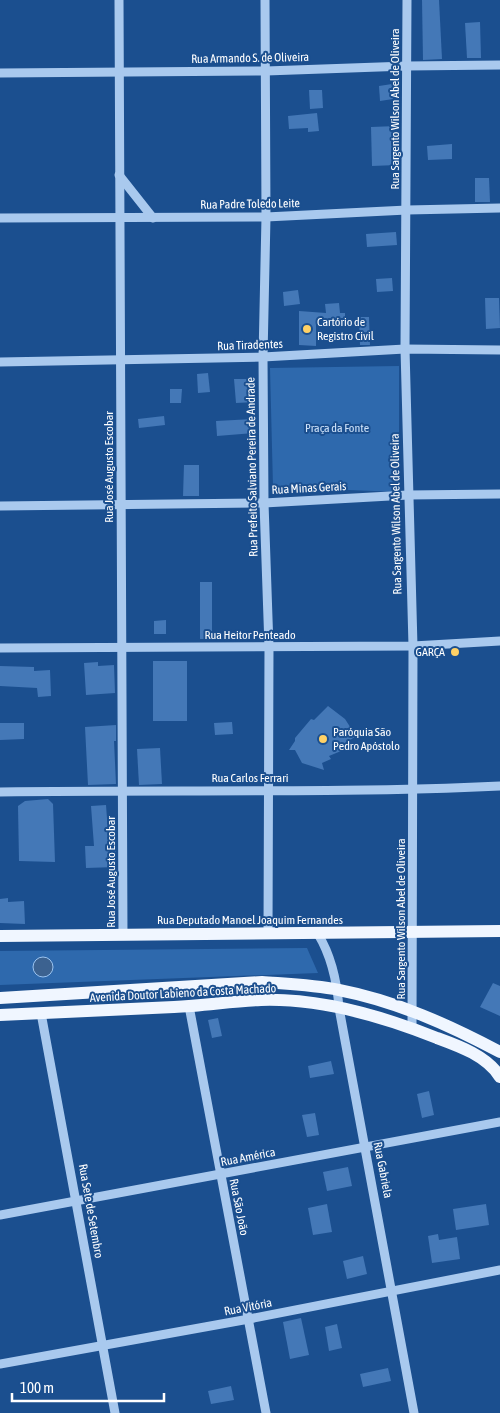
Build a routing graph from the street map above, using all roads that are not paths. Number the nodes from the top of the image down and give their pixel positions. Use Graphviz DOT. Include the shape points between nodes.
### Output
graph roads {
  1 [pos="118,0"];
  2 [pos="265,0"];
  3 [pos="406,0"];
  4 [pos="500,65"];
  5 [pos="407,66"];
  6 [pos="266,72"];
  7 [pos="119,73"];
  8 [pos="0,74"];
  9 [pos="119,174"];
  10 [pos="500,208"];
  11 [pos="407,210"];
  12 [pos="266,217"];
  13 [pos="0,218"];
  14 [pos="119,218"];
  15 [pos="153,218"];
  16 [pos="406,349"];
  17 [pos="500,350"];
  18 [pos="263,358"];
  19 [pos="121,361"];
  20 [pos="0,362"];
  21 [pos="500,494"];
  22 [pos="408,495"];
  23 [pos="264,503"];
  24 [pos="121,505"];
  25 [pos="0,506"];
  26 [pos="500,641"];
  27 [pos="413,646"];
  28 [pos="269,647"];
  29 [pos="0,648"];
  30 [pos="122,648"];
  31 [pos="500,786"];
  32 [pos="124,790"];
  33 [pos="267,790"];
  34 [pos="413,790"];
  35 [pos="0,792"];
  36 [pos="500,931"];
  37 [pos="414,933"];
  38 [pos="268,934"];
  39 [pos="318,934"];
  40 [pos="123,935"];
  41 [pos="0,936"];
  42 [pos="338,990"];
  43 [pos="0,998"];
  44 [pos="189,1006"];
  45 [pos="339,1008"];
  46 [pos="414,1012"];
  47 [pos="41,1013"];
  48 [pos="0,1016"];
  49 [pos="412,1028"];
  50 [pos="500,1052"];
  51 [pos="500,1077"];
  52 [pos="500,1122"];
  53 [pos="366,1147"];
  54 [pos="220,1175"];
  55 [pos="77,1200"];
  56 [pos="0,1215"];
  57 [pos="500,1270"];
  58 [pos="393,1291"];
  59 [pos="249,1320"];
  60 [pos="102,1345"];
  61 [pos="0,1364"];
  62 [pos="115,1413"];
  63 [pos="266,1413"];
  64 [pos="414,1413"];
  1 -- 7 [label="street, Rua José Augusto Escobar"];
  2 -- 6 [label="street, Rua Prefeito Salviano Pereira de Andrade"];
  3 -- 5 [label="street, Rua Sargento Wilson Abel de Oliveira"];
  4 -- 5 [label="street, Rua Armando S. de Oliveira"];
  5 -- 6 [label="street, Rua Armando S. de Oliveira"];
  5 -- 11 [label="street, Rua Sargento Wilson Abel de Oliveira"];
  6 -- 7 [label="street, Rua Armando S. de Oliveira"];
  6 -- 12 [label="street, Rua Prefeito Salviano Pereira de Andrade"];
  7 -- 8 [label="street, Rua Armando S. de Oliveira"];
  7 -- 9 [label="street, Rua José Augusto Escobar"];
  9 -- 14 [label="street, Rua José Augusto Escobar"];
  9 -- 15 [label="street"];
  10 -- 11 [label="street, Rua Padre Toledo Leite"];
  11 -- 12 [label="street, Rua Padre Toledo Leite"];
  11 -- 16 [label="street, Rua Sargento Wilson Abel de Oliveira"];
  12 -- 15 [label="street, Rua Padre Toledo Leite"];
  12 -- 18 [label="street, Rua Prefeito Salviano Pereira de Andrade"];
  13 -- 14 [label="street, Rua Padre Toledo Leite"];
  14 -- 15 [label="street, Rua Padre Toledo Leite"];
  14 -- 19 [label="street, Rua José Augusto Escobar"];
  16 -- 17 [label="street, Rua Tiradentes"];
  16 -- 18 [label="street, Rua Tiradentes"];
  16 -- 22 [label="street, Rua Sargento Wilson Abel de Oliveira"];
  18 -- 19 [label="street, Rua Tiradentes"];
  18 -- 23 [label="street, Rua Prefeito Salviano Pereira de Andrade"];
  19 -- 20 [label="street, Rua Tiradentes"];
  19 -- 24 [label="street, Rua José Augusto Escobar"];
  21 -- 22 [label="street, Rua Minas Gerais"];
  22 -- 23 [label="street, Rua Minas Gerais"];
  22 -- 27 [label="street, Rua Sargento Wilson Abel de Oliveira"];
  23 -- 24 [label="street, Rua Minas Gerais"];
  23 -- 28 [label="street, Rua Prefeito Salviano Pereira de Andrade"];
  24 -- 25 [label="street, Rua Minas Gerais"];
  24 -- 30 [label="street, Rua José Augusto Escobar"];
  26 -- 27 [label="street, Rua Heitor Penteado"];
  27 -- 28 [label="street, Rua Heitor Penteado"];
  27 -- 34 [label="street, Rua Sargento Wilson Abel de Oliveira"];
  28 -- 30 [label="street, Rua Heitor Penteado"];
  28 -- 33 [label="street, Rua Prefeito Salviano Pereira de Andrade"];
  29 -- 30 [label="street, Rua Heitor Penteado"];
  30 -- 32 [label="street, Rua José Augusto Escobar"];
  31 -- 34 [label="street, Rua Carlos Ferrari"];
  32 -- 33 [label="street, Rua Carlos Ferrari"];
  32 -- 35 [label="street, Rua Carlos Ferrari"];
  32 -- 40 [label="street, Rua José Augusto Escobar"];
  33 -- 34 [label="street, Rua Carlos Ferrari"];
  33 -- 38 [label="street, Rua Prefeito Salviano Pereira de Andrade"];
  34 -- 37 [label="street, Rua Sargento Wilson Abel de Oliveira"];
  36 -- 37 [label="main road, Rua Deputado Manoel Joaquim Fernandes"];
  37 -- 39 [label="main road, Rua Deputado Manoel Joaquim Fernandes"];
  37 -- 46 [label="street, Rua Sargento Wilson Abel de Oliveira"];
  38 -- 39 [label="main road, Rua Deputado Manoel Joaquim Fernandes"];
  38 -- 40 [label="main road, Rua Deputado Manoel Joaquim Fernandes"];
  39 -- 42 [label="street, Rua Gabriela" via="327,950"];
  40 -- 41 [label="main road, Rua Deputado Manoel Joaquim Fernandes"];
  42 -- 43 [label="main road, Avenida Doutor Labieno da Costa Machado" via="262,982"];
  42 -- 45 [label="street, Rua Gabriela"];
  42 -- 46 [label="main road, Avenida Doutor Labieno da Costa Machado"];
  44 -- 45 [label="main road, Avenida Doutor Labieno da Costa Machado" via="262,1000"];
  44 -- 47 [label="main road, Avenida Doutor Labieno da Costa Machado"];
  44 -- 54 [label="street, Rua São João"];
  45 -- 49 [label="main road, Avenida Doutor Labieno da Costa Machado"];
  45 -- 53 [label="street, Rua Gabriela"];
  46 -- 49 [label="street, Rua Sargento Wilson Abel de Oliveira"];
  46 -- 50 [label="main road, Avenida Doutor Labieno da Costa Machado"];
  47 -- 48 [label="main road, Avenida Doutor Labieno da Costa Machado"];
  47 -- 55 [label="street, Rua Sete de Setembro"];
  49 -- 51 [label="main road, Avenida Doutor Labieno da Costa Machado" via="480,1058 494,1067"];
  52 -- 53 [label="street, Rua América"];
  53 -- 54 [label="street, Rua América"];
  53 -- 58 [label="street, Rua Gabriela"];
  54 -- 55 [label="street, Rua América"];
  54 -- 59 [label="street, Rua São João"];
  55 -- 56 [label="street, Rua América"];
  55 -- 60 [label="street, Rua Sete de Setembro"];
  57 -- 58 [label="street, Rua Vitória"];
  58 -- 59 [label="street, Rua Vitória"];
  58 -- 64 [label="street, Rua Gabriela"];
  59 -- 60 [label="street, Rua Vitória"];
  59 -- 63 [label="street, Rua São João"];
  60 -- 61 [label="street, Rua Vitória"];
  60 -- 62 [label="street, Rua Sete de Setembro"];
}
